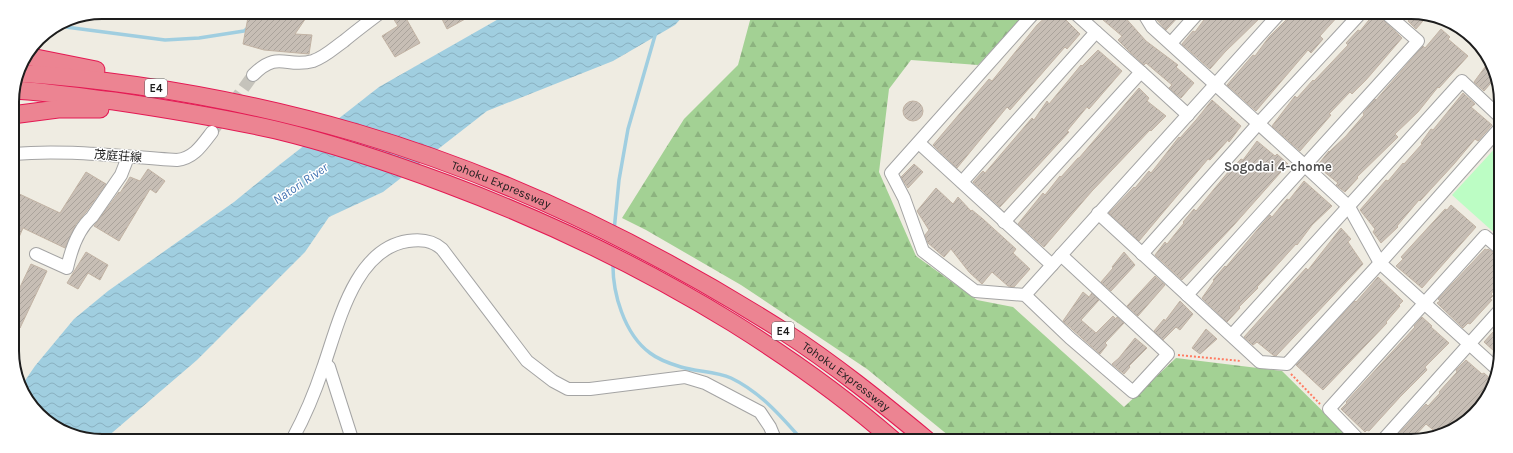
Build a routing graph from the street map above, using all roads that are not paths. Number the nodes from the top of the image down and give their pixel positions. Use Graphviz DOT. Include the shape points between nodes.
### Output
graph roads {
  1 [pos="372,19"];
  2 [pos="1029,19"];
  3 [pos="1082,19"];
  4 [pos="1147,19"];
  5 [pos="1193,19"];
  6 [pos="1274,19"];
  7 [pos="1355,19"];
  8 [pos="1393,19"];
  9 [pos="1096,32"];
  10 [pos="1171,43"];
  11 [pos="32,57"];
  12 [pos="1141,72"];
  13 [pos="24,73"];
  14 [pos="253,75"];
  15 [pos="1215,84"];
  16 [pos="20,91"];
  17 [pos="1494,111"];
  18 [pos="295,113"];
  19 [pos="19,115"];
  20 [pos="1188,115"];
  21 [pos="236,122"];
  22 [pos="1258,124"];
  23 [pos="212,132"];
  24 [pos="1494,135"];
  25 [pos="919,143"];
  26 [pos="19,154"];
  27 [pos="128,156"];
  28 [pos="1304,165"];
  29 [pos="962,182"];
  30 [pos="1349,207"];
  31 [pos="1098,213"];
  32 [pos="1004,222"];
  33 [pos="1494,244"];
  34 [pos="36,254"];
  35 [pos="1142,254"];
  36 [pos="1061,255"];
  37 [pos="1380,263"];
  38 [pos="1052,265"];
  39 [pos="1025,295"];
  40 [pos="1187,295"];
  41 [pos="1424,305"];
  42 [pos="1494,317"];
  43 [pos="1232,335"];
  44 [pos="1470,344"];
  45 [pos="325,363"];
  46 [pos="1492,365"];
  47 [pos="295,434"];
  48 [pos="350,434"];
  49 [pos="773,434"];
  50 [pos="886,434"];
  51 [pos="920,434"];
  52 [pos="1353,434"];
  53 [pos="1388,434"];
  1 -- 14 [label="street" via="324,56 312,61 272,61 263,65"];
  2 -- 25 [label="street"];
  3 -- 9 [label="street"];
  4 -- 10 [label="street" via="1152,27"];
  5 -- 10 [label="street"];
  6 -- 15 [label="street"];
  7 -- 22 [label="street"];
  8 -- 28 [label="street" via="1418,41"];
  9 -- 12 [label="street"];
  9 -- 29 [label="street"];
  10 -- 15 [label="street"];
  11 -- 18 [label="highway" via="213,92"];
  12 -- 20 [label="street"];
  12 -- 32 [label="street"];
  13 -- 18 [label="highway, Tohoku Expressway / E4" via="156,88"];
  15 -- 20 [label="street"];
  15 -- 22 [label="street"];
  16 -- 21 [label="highway, Tohoku Expressway / E4" via="151,106"];
  17 -- 30 [label="street" via="1462,81"];
  18 -- 51 [label="highway, Tohoku Expressway / E4" via="479,176 627,242 713,288 785,332 842,372"];
  19 -- 21 [label="highway" via="58,109 108,109"];
  20 -- 31 [label="street"];
  21 -- 50 [label="highway, Tohoku Expressway / E4" via="276,130 358,153 477,195 625,261 772,347 832,390"];
  22 -- 28 [label="street"];
  22 -- 35 [label="street"];
  23 -- 27 [label="street, 茂庭荘線" via="200,148 185,159"];
  24 -- 37 [label="street"];
  25 -- 29 [label="street"];
  25 -- 39 [label="street" via="891,173 904,198 923,251 975,291"];
  26 -- 27 [label="street, 茂庭荘線"];
  27 -- 34 [label="street" via="121,175 87,221 72,249 67,268"];
  28 -- 30 [label="street"];
  28 -- 40 [label="street"];
  29 -- 32 [label="street"];
  30 -- 37 [label="street"];
  30 -- 43 [label="street"];
  31 -- 35 [label="street"];
  31 -- 36 [label="street"];
  32 -- 38 [label="street"];
  33 -- 41 [label="street" via="1485,236"];
  35 -- 40 [label="street"];
  36 -- 38 [label="street"];
  36 -- 39 [label="street" via="1168,354 1133,392"];
  37 -- 41 [label="street"];
  37 -- 43 [label="street" via="1286,364 1260,362"];
  38 -- 39 [label="street"];
  40 -- 43 [label="street"];
  41 -- 44 [label="street"];
  41 -- 52 [label="street" via="1329,409"];
  42 -- 44 [label="street"];
  44 -- 46 [label="street"];
  44 -- 53 [label="street"];
  45 -- 47 [label="street"];
  45 -- 48 [label="street" via="329,367"];
  45 -- 49 [label="street" via="334,331 358,278 374,258 390,247 399,242 423,240 442,249 528,361 553,381 568,388 590,389 685,377 705,383 760,412"];
}
